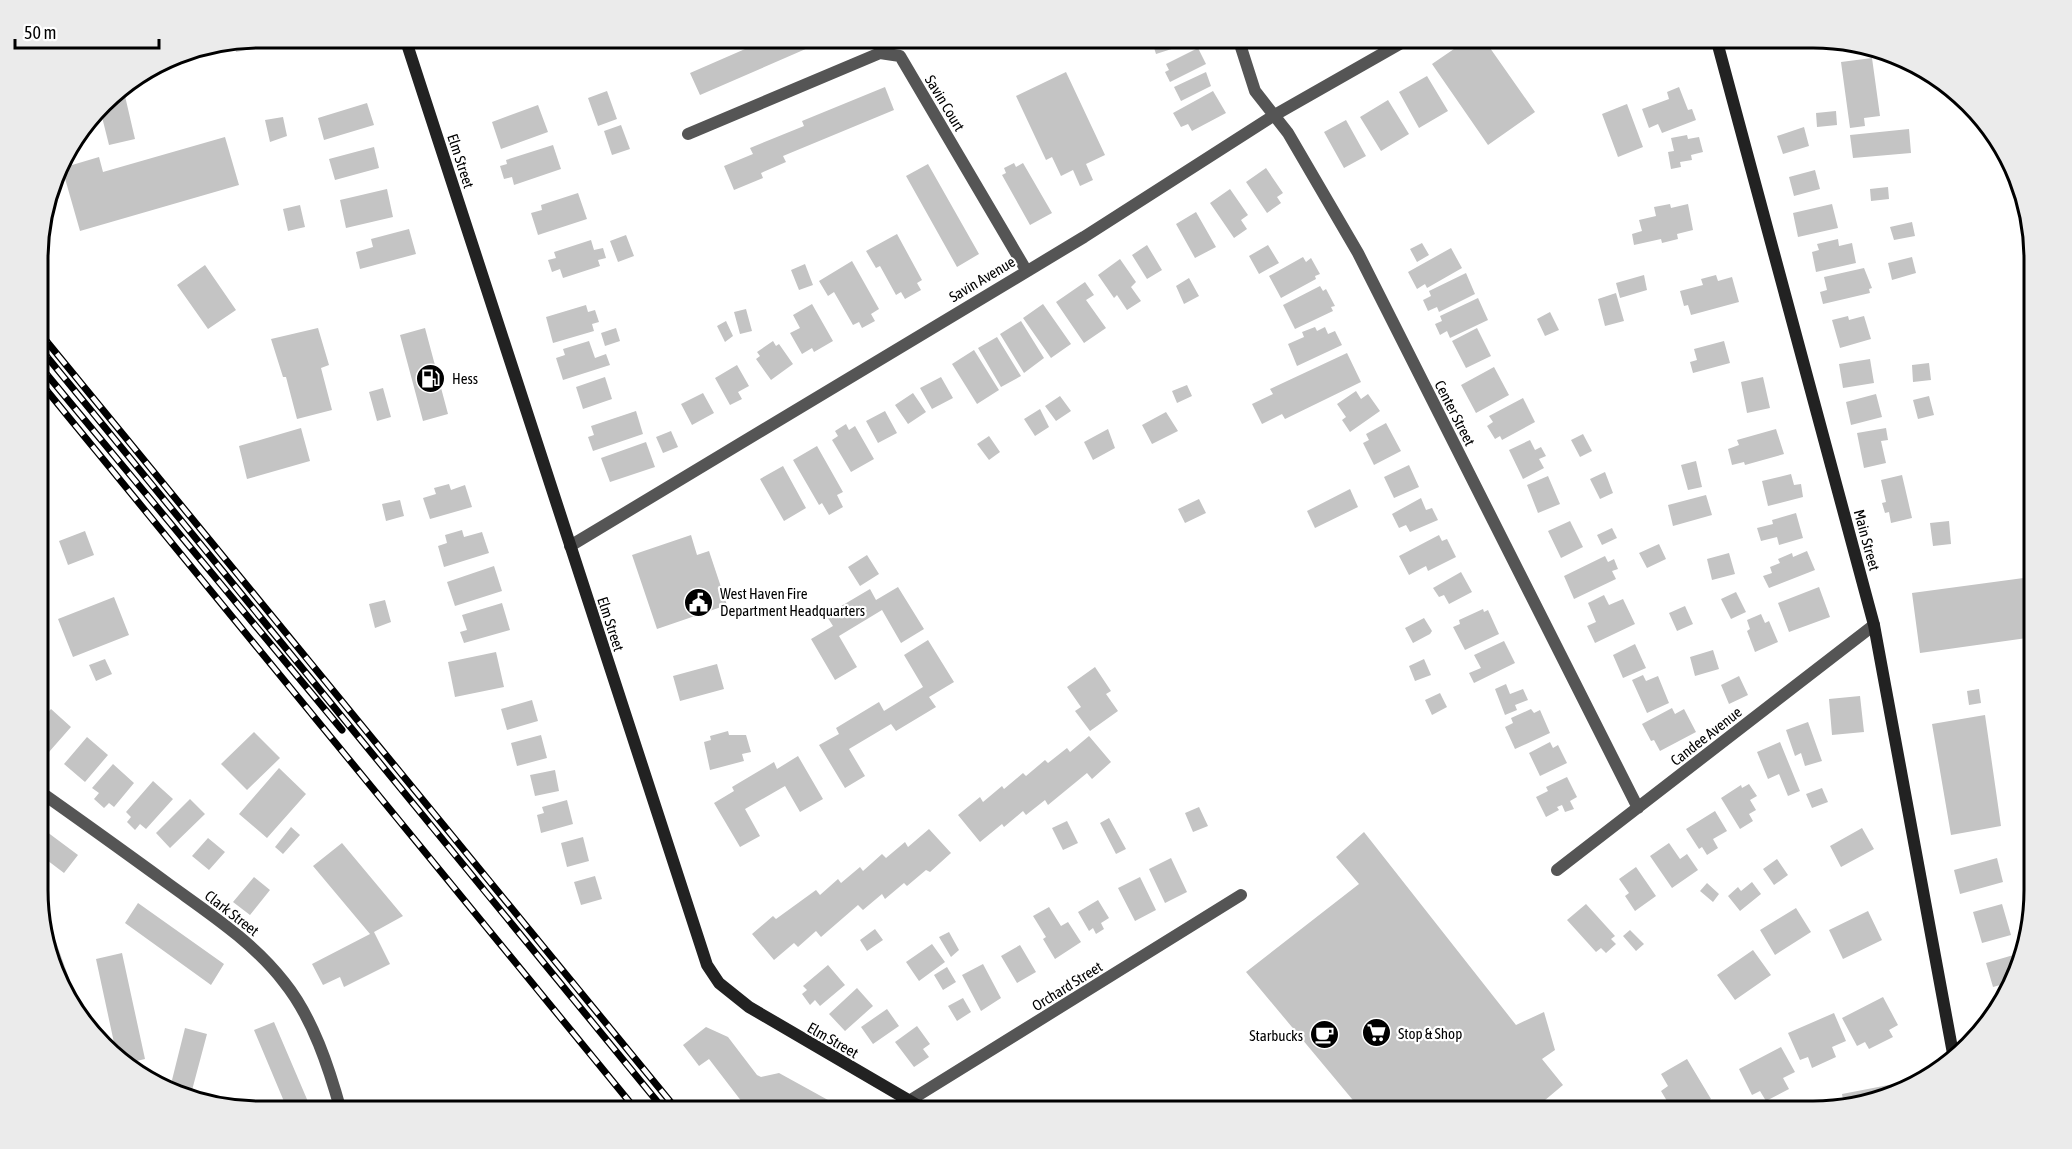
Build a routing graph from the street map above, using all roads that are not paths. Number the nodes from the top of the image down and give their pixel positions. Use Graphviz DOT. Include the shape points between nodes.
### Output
graph roads {
  1 [pos="408,48"];
  2 [pos="1241,48"];
  3 [pos="1392,48"];
  4 [pos="1719,48"];
  5 [pos="1273,116"];
  6 [pos="688,134"];
  7 [pos="1026,270"];
  8 [pos="570,546"];
  9 [pos="1874,625"];
  10 [pos="48,797"];
  11 [pos="1638,808"];
  12 [pos="1557,870"];
  13 [pos="1241,895"];
  14 [pos="1952,1049"];
  15 [pos="338,1101"];
  16 [pos="909,1101"];
  1 -- 8 [label="main road, Elm Street"];
  2 -- 5 [label="street, Center Street" via="1256,90"];
  3 -- 5 [label="street, Savin Avenue"];
  4 -- 9 [label="main road, Main Street"];
  5 -- 7 [label="street, Savin Avenue"];
  5 -- 11 [label="street, Center Street" via="1288,133 1358,253"];
  6 -- 7 [label="street, Savin Court" via="880,53 900,56"];
  7 -- 8 [label="street, Savin Avenue"];
  8 -- 16 [label="main road, Elm Street" via="707,965 719,983 749,1007"];
  9 -- 11 [label="street, Candee Avenue"];
  9 -- 14 [label="main road, Main Street"];
  10 -- 15 [label="street, Clark Street" via="218,920 261,956 302,1010"];
  11 -- 12 [label="street, Candee Avenue"];
  13 -- 16 [label="street, Orchard Street"];
}
